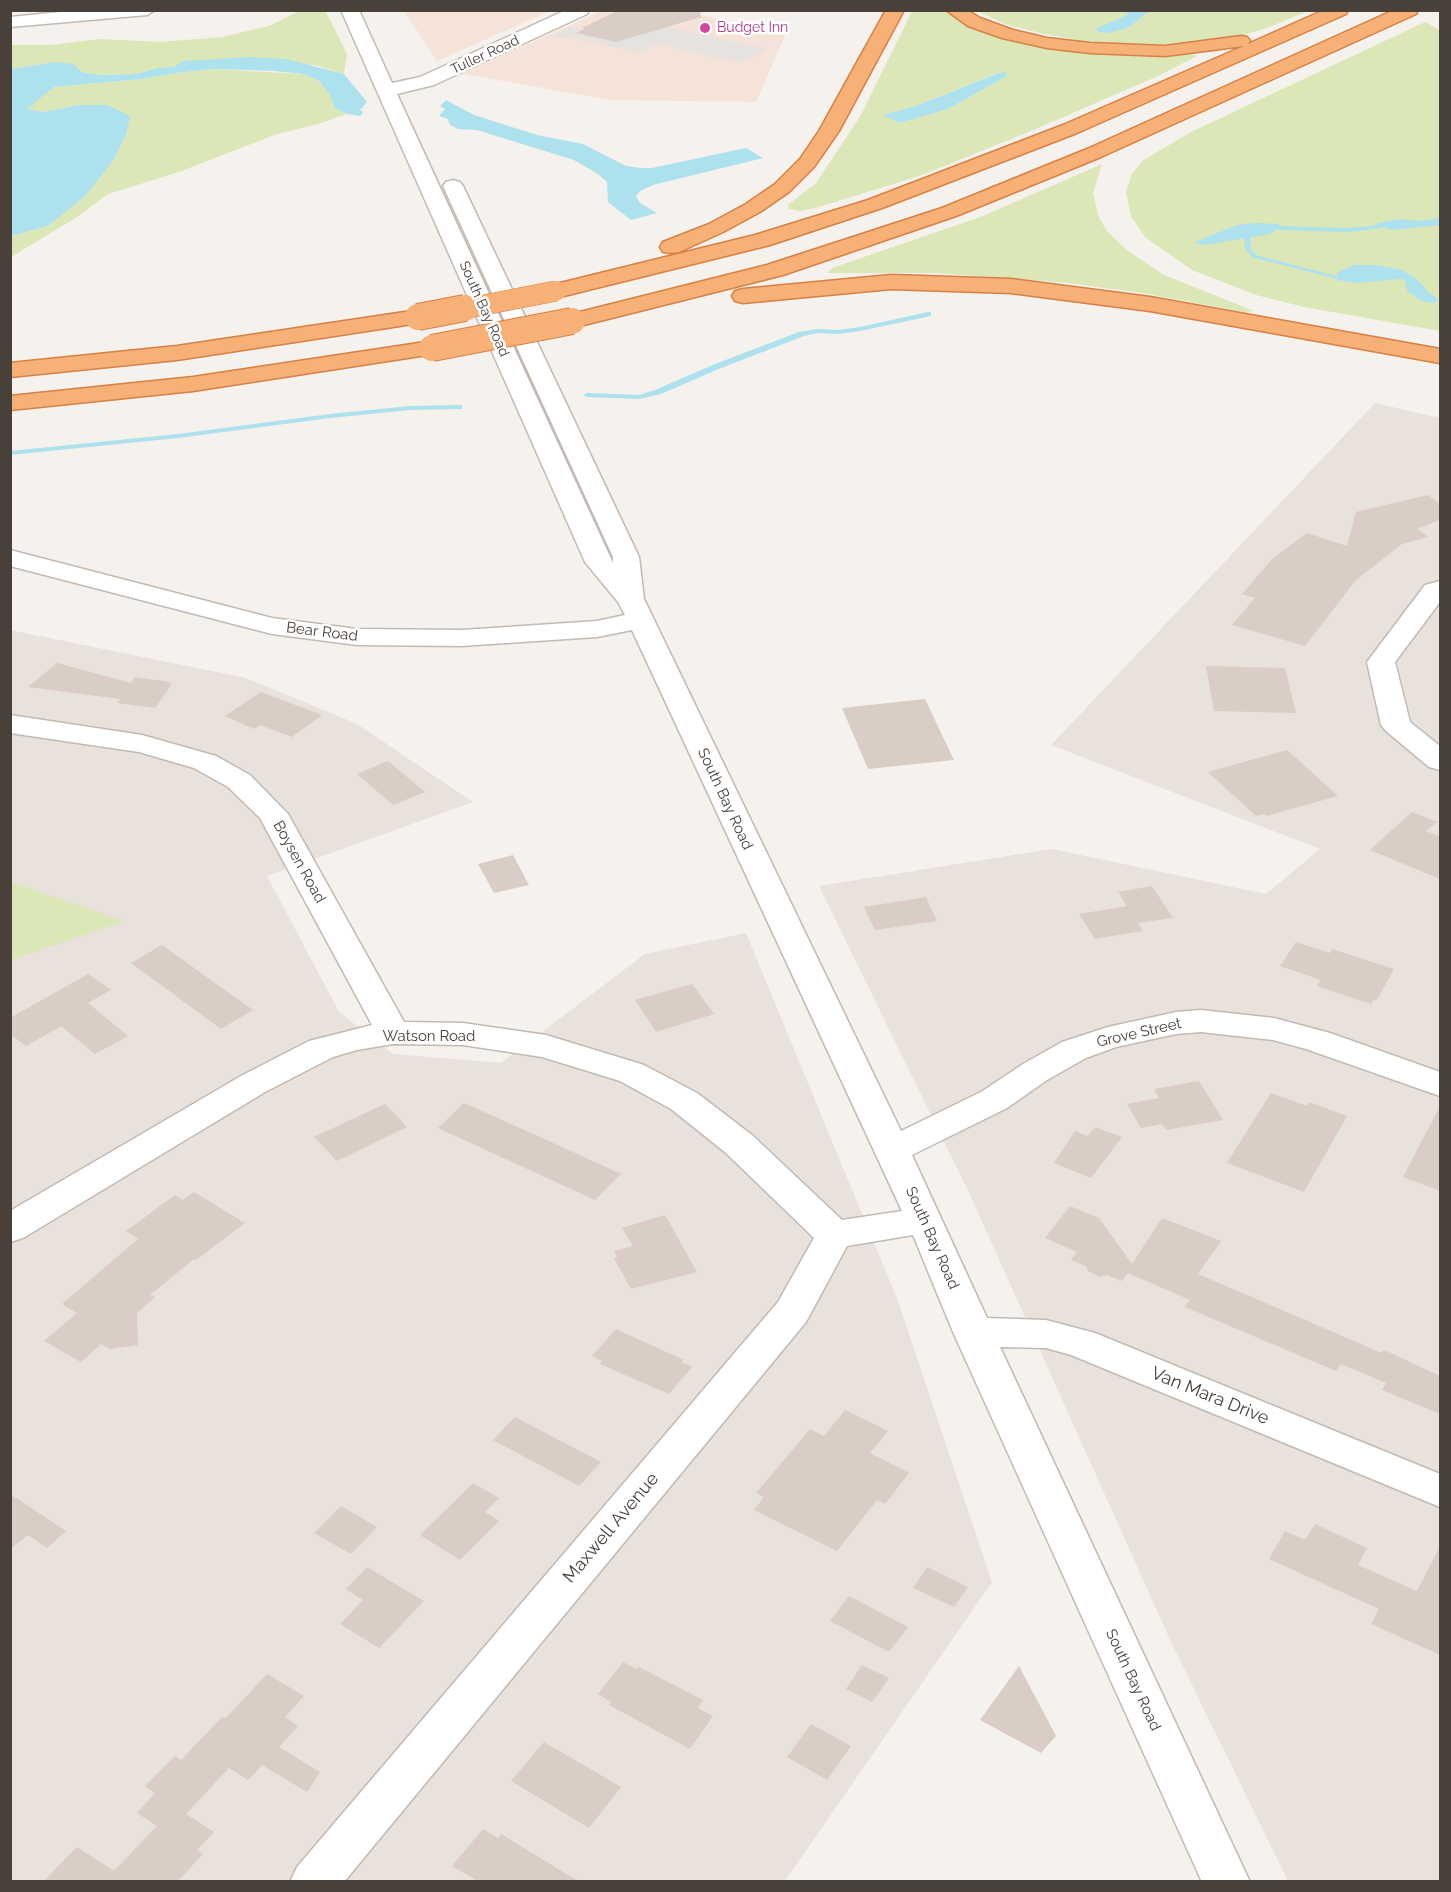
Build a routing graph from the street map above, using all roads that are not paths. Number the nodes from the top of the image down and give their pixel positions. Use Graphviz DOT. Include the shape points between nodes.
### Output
graph roads {
  1 [pos="147,10"];
  2 [pos="350,10"];
  3 [pos="581,10"];
  4 [pos="895,10"];
  5 [pos="954,10"];
  6 [pos="1334,10"];
  7 [pos="1340,10"];
  8 [pos="1400,15"];
  9 [pos="10,22"];
  10 [pos="398,68"];
  11 [pos="397,89"];
  12 [pos="553,286"];
  13 [pos="572,321"];
  14 [pos="1440,356"];
  15 [pos="10,370"];
  16 [pos="10,403"];
  17 [pos="10,558"];
  18 [pos="1440,589"];
  19 [pos="636,609"];
  20 [pos="10,724"];
  21 [pos="1440,761"];
  22 [pos="393,1033"];
  23 [pos="1440,1084"];
  24 [pos="892,1150"];
  25 [pos="924,1220"];
  26 [pos="10,1228"];
  27 [pos="834,1235"];
  28 [pos="973,1332"];
  29 [pos="1440,1491"];
  30 [pos="314,1881"];
  31 [pos="1226,1881"];
  1 -- 9 [label="street"];
  2 -- 11 [label="street, South Bay Road"];
  3 -- 11 [label="street, Tuller Road" via="427,81"];
  4 -- 12 [label="highway" via="819,148 782,188 753,208 695,237"];
  5 -- 6 [label="highway" via="974,22 1028,39 1140,51 1214,46"];
  7 -- 12 [label="highway" via="1070,129 875,204 762,240"];
  8 -- 13 [label="highway" via="1104,148 949,212 775,270"];
  10 -- 11 [label="street, South Bay Road"];
  11 -- 19 [label="street, South Bay Road" via="598,562"];
  11 -- 19 [label="street, South Bay Road" via="420,114 626,556"];
  12 -- 15 [label="highway, bridge" via="418,317 239,345"];
  13 -- 14 [label="highway" via="812,287 970,283 1120,299"];
  13 -- 16 [label="highway, bridge" via="432,348 193,384"];
  17 -- 19 [label="street, Bear Road" via="272,626 357,637 462,638 597,629"];
  18 -- 21 [label="street" via="1381,662 1396,725"];
  19 -- 24 [label="street, South Bay Road"];
  20 -- 22 [label="street, Boysen Road" via="142,744 205,762 239,781 273,814"];
  22 -- 26 [label="street, Watson Road" via="321,1049 253,1084"];
  22 -- 27 [label="street, Watson Road" via="464,1034 546,1046 632,1073 684,1101 739,1144"];
  23 -- 24 [label="street, Grove Street" via="1274,1029 1176,1023 1074,1050 994,1100"];
  24 -- 25 [label="street, South Bay Road"];
  25 -- 27 [label="street"];
  25 -- 28 [label="street, South Bay Road"];
  27 -- 30 [label="street, Maxwell Avenue" via="792,1312"];
  28 -- 29 [label="street, Van Mara Drive" via="1046,1334 1081,1343"];
  28 -- 31 [label="street, South Bay Road"];
}
